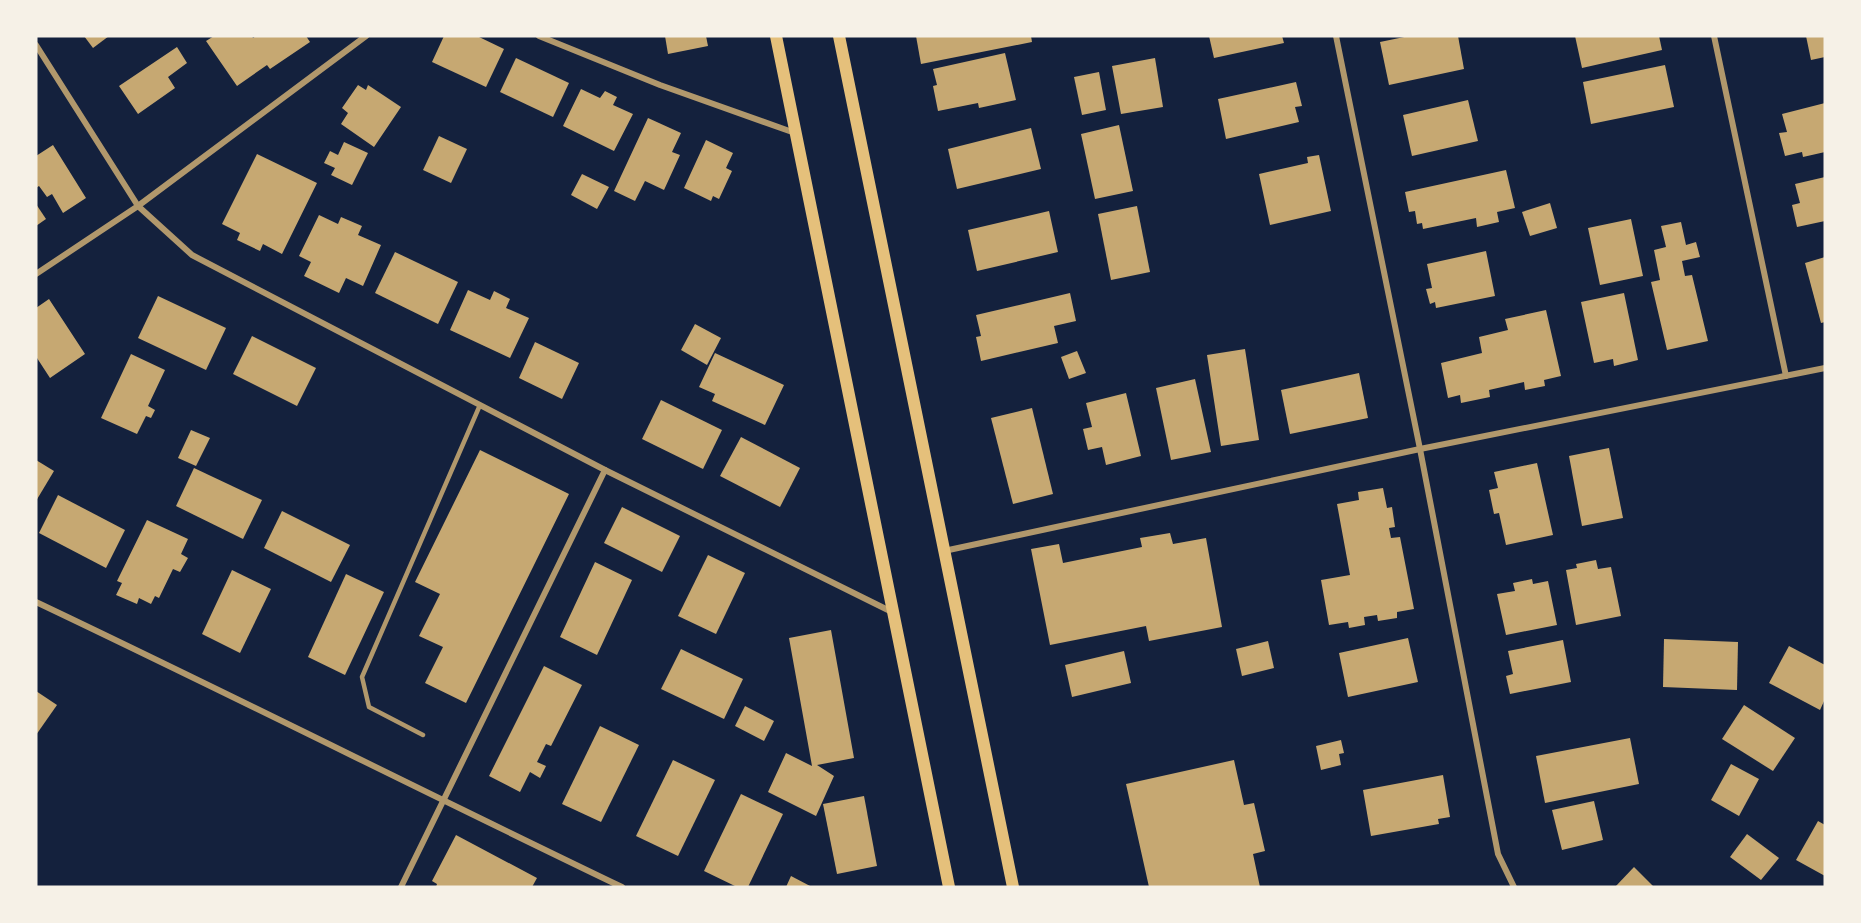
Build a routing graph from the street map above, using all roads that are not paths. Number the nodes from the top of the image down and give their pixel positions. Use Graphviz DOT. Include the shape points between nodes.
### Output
graph roads {
  1 [pos="366,36"];
  2 [pos="539,36"];
  3 [pos="776,36"];
  4 [pos="839,36"];
  5 [pos="1336,36"];
  6 [pos="1714,36"];
  7 [pos="36,45"];
  8 [pos="795,133"];
  9 [pos="138,206"];
  10 [pos="36,274"];
  11 [pos="1825,368"];
  12 [pos="1786,376"];
  13 [pos="480,405"];
  14 [pos="1420,449"];
  15 [pos="605,470"];
  16 [pos="944,551"];
  17 [pos="36,602"];
  18 [pos="893,612"];
  19 [pos="423,735"];
  20 [pos="444,802"];
  21 [pos="401,887"];
  22 [pos="622,887"];
  23 [pos="949,887"];
  24 [pos="1013,887"];
  25 [pos="1514,887"];
  1 -- 9 [label="street"];
  2 -- 8 [label="street"];
  3 -- 8 [label="main road"];
  4 -- 16 [label="main road"];
  5 -- 14 [label="street"];
  6 -- 12 [label="street"];
  7 -- 9 [label="street"];
  8 -- 18 [label="main road"];
  9 -- 10 [label="street"];
  9 -- 13 [label="street" via="192,255"];
  11 -- 12 [label="street"];
  12 -- 14 [label="street"];
  13 -- 15 [label="street"];
  13 -- 19 [label="lane" via="362,678 369,707"];
  14 -- 16 [label="street"];
  14 -- 25 [label="street" via="1498,854"];
  15 -- 18 [label="street"];
  15 -- 20 [label="street"];
  16 -- 24 [label="main road"];
  17 -- 20 [label="street"];
  18 -- 23 [label="main road"];
  20 -- 21 [label="street"];
  20 -- 22 [label="street"];
}
